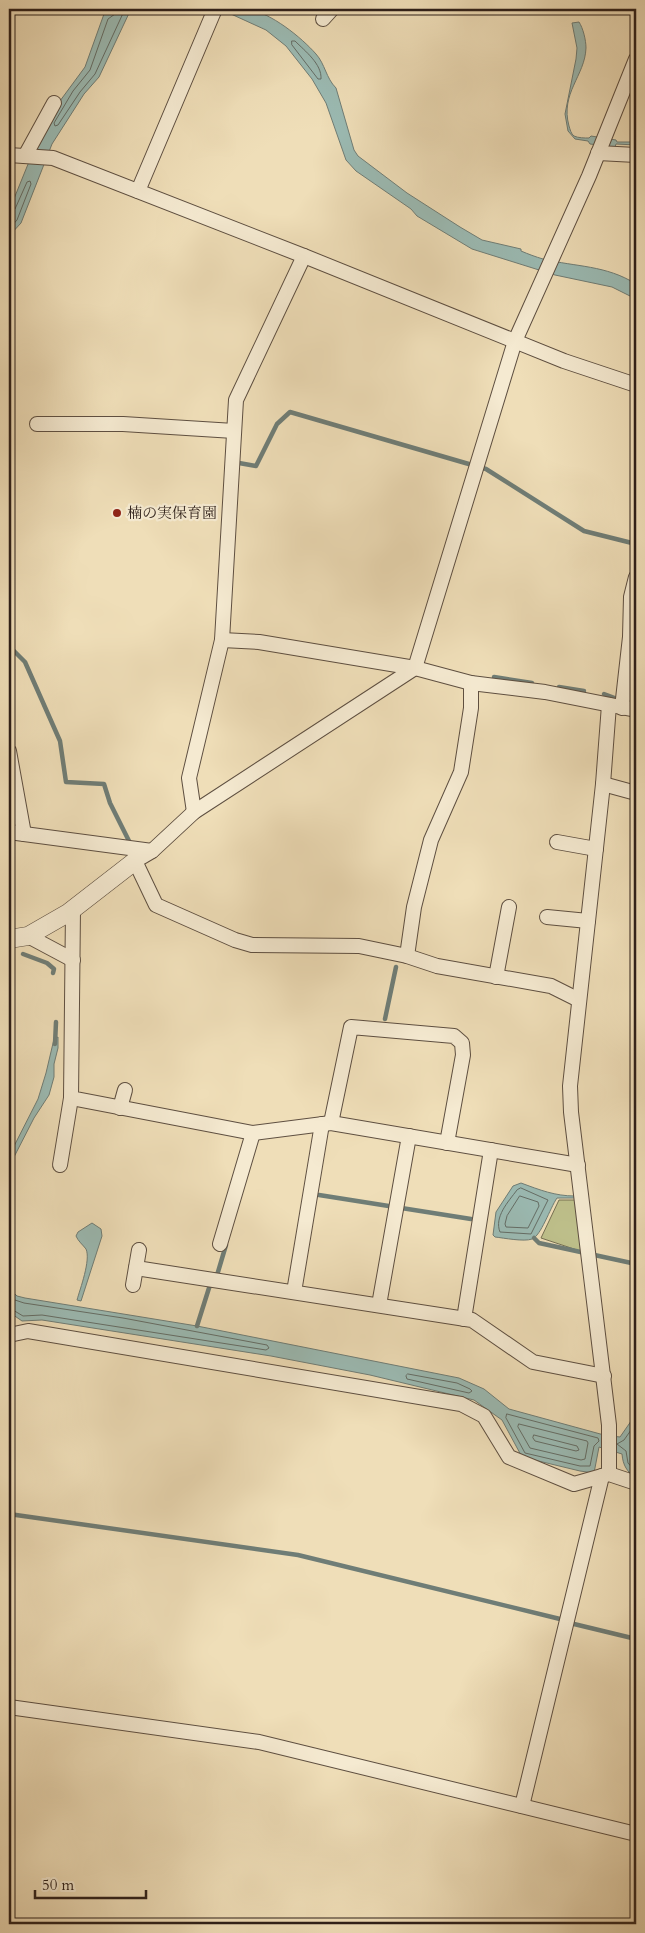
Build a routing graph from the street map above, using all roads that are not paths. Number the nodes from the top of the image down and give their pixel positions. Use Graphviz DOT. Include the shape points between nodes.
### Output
graph roads {
  1 [pos="215,9"];
  2 [pos="636,59"];
  3 [pos="54,103"];
  4 [pos="598,153"];
  5 [pos="9,155"];
  6 [pos="636,155"];
  7 [pos="25,156"];
  8 [pos="138,191"];
  9 [pos="304,256"];
  10 [pos="515,341"];
  11 [pos="636,385"];
  12 [pos="37,424"];
  13 [pos="234,431"];
  14 [pos="636,577"];
  15 [pos="222,640"];
  16 [pos="415,668"];
  17 [pos="471,683"];
  18 [pos="616,706"];
  19 [pos="636,710"];
  20 [pos="9,751"];
  21 [pos="603,784"];
  22 [pos="636,793"];
  23 [pos="194,812"];
  24 [pos="9,832"];
  25 [pos="24,834"];
  26 [pos="556,842"];
  27 [pos="596,849"];
  28 [pos="152,850"];
  29 [pos="135,861"];
  30 [pos="509,907"];
  31 [pos="73,909"];
  32 [pos="547,917"];
  33 [pos="588,921"];
  34 [pos="28,936"];
  35 [pos="9,939"];
  36 [pos="407,956"];
  37 [pos="73,960"];
  38 [pos="496,977"];
  39 [pos="578,1000"];
  40 [pos="124,1090"];
  41 [pos="71,1098"];
  42 [pos="120,1108"];
  43 [pos="326,1124"];
  44 [pos="253,1133"];
  45 [pos="409,1136"];
  46 [pos="447,1143"];
  47 [pos="491,1150"];
  48 [pos="578,1165"];
  49 [pos="60,1166"];
  50 [pos="220,1244"];
  51 [pos="139,1250"];
  52 [pos="136,1268"];
  53 [pos="133,1286"];
  54 [pos="294,1292"];
  55 [pos="379,1306"];
  56 [pos="464,1318"];
  57 [pos="9,1335"];
  58 [pos="604,1376"];
  59 [pos="606,1475"];
  60 [pos="636,1483"];
  61 [pos="9,1707"];
  62 [pos="522,1806"];
  63 [pos="636,1834"];
  1 -- 8 [label="street"];
  2 -- 4 [label="street"];
  3 -- 7 [label="street"];
  4 -- 6 [label="street"];
  4 -- 10 [label="street"];
  5 -- 7 [label="street"];
  7 -- 8 [label="street" via="53,158"];
  8 -- 9 [label="street"];
  9 -- 10 [label="street"];
  9 -- 13 [label="street" via="236,400"];
  10 -- 11 [label="street"];
  10 -- 16 [label="street"];
  12 -- 13 [label="street" via="122,424"];
  13 -- 15 [label="street"];
  14 -- 18 [label="street" via="630,596 630,637"];
  15 -- 16 [label="street" via="258,642"];
  15 -- 23 [label="street" via="189,778"];
  16 -- 17 [label="street"];
  16 -- 23 [label="street"];
  17 -- 18 [label="street" via="546,692"];
  17 -- 36 [label="street" via="471,708 461,772 431,840 414,907"];
  18 -- 19 [label="street"];
  18 -- 21 [label="street"];
  20 -- 25 [label="street"];
  21 -- 22 [label="street"];
  21 -- 27 [label="street"];
  23 -- 28 [label="street"];
  24 -- 25 [label="street"];
  25 -- 28 [label="street"];
  26 -- 27 [label="street"];
  27 -- 33 [label="street"];
  28 -- 29 [label="street"];
  29 -- 31 [label="street"];
  29 -- 36 [label="street" via="156,906 234,940 252,945 359,946"];
  30 -- 38 [label="street"];
  31 -- 34 [label="street"];
  31 -- 37 [label="street"];
  32 -- 33 [label="street"];
  33 -- 39 [label="street"];
  34 -- 35 [label="street"];
  34 -- 37 [label="street"];
  36 -- 38 [label="street" via="437,966"];
  37 -- 41 [label="street"];
  38 -- 39 [label="street" via="551,986"];
  39 -- 48 [label="street" via="570,1086"];
  40 -- 42 [label="street"];
  41 -- 42 [label="street"];
  41 -- 49 [label="street"];
  42 -- 44 [label="street"];
  43 -- 44 [label="street"];
  43 -- 45 [label="street"];
  43 -- 46 [label="street" via="352,1027 454,1036 462,1043 463,1056"];
  43 -- 54 [label="street"];
  44 -- 50 [label="street"];
  45 -- 46 [label="street"];
  45 -- 55 [label="street"];
  46 -- 47 [label="street"];
  47 -- 48 [label="street"];
  47 -- 56 [label="street"];
  48 -- 58 [label="street"];
  51 -- 52 [label="street"];
  52 -- 53 [label="street"];
  52 -- 54 [label="street"];
  54 -- 55 [label="street"];
  55 -- 56 [label="street"];
  56 -- 58 [label="street" via="472,1320 533,1362"];
  57 -- 59 [label="street" via="28,1331 461,1404 484,1416 509,1458 574,1484"];
  58 -- 59 [label="street" via="610,1425"];
  59 -- 60 [label="street"];
  59 -- 62 [label="street"];
  61 -- 62 [label="street" via="259,1742"];
  62 -- 63 [label="street"];
}
